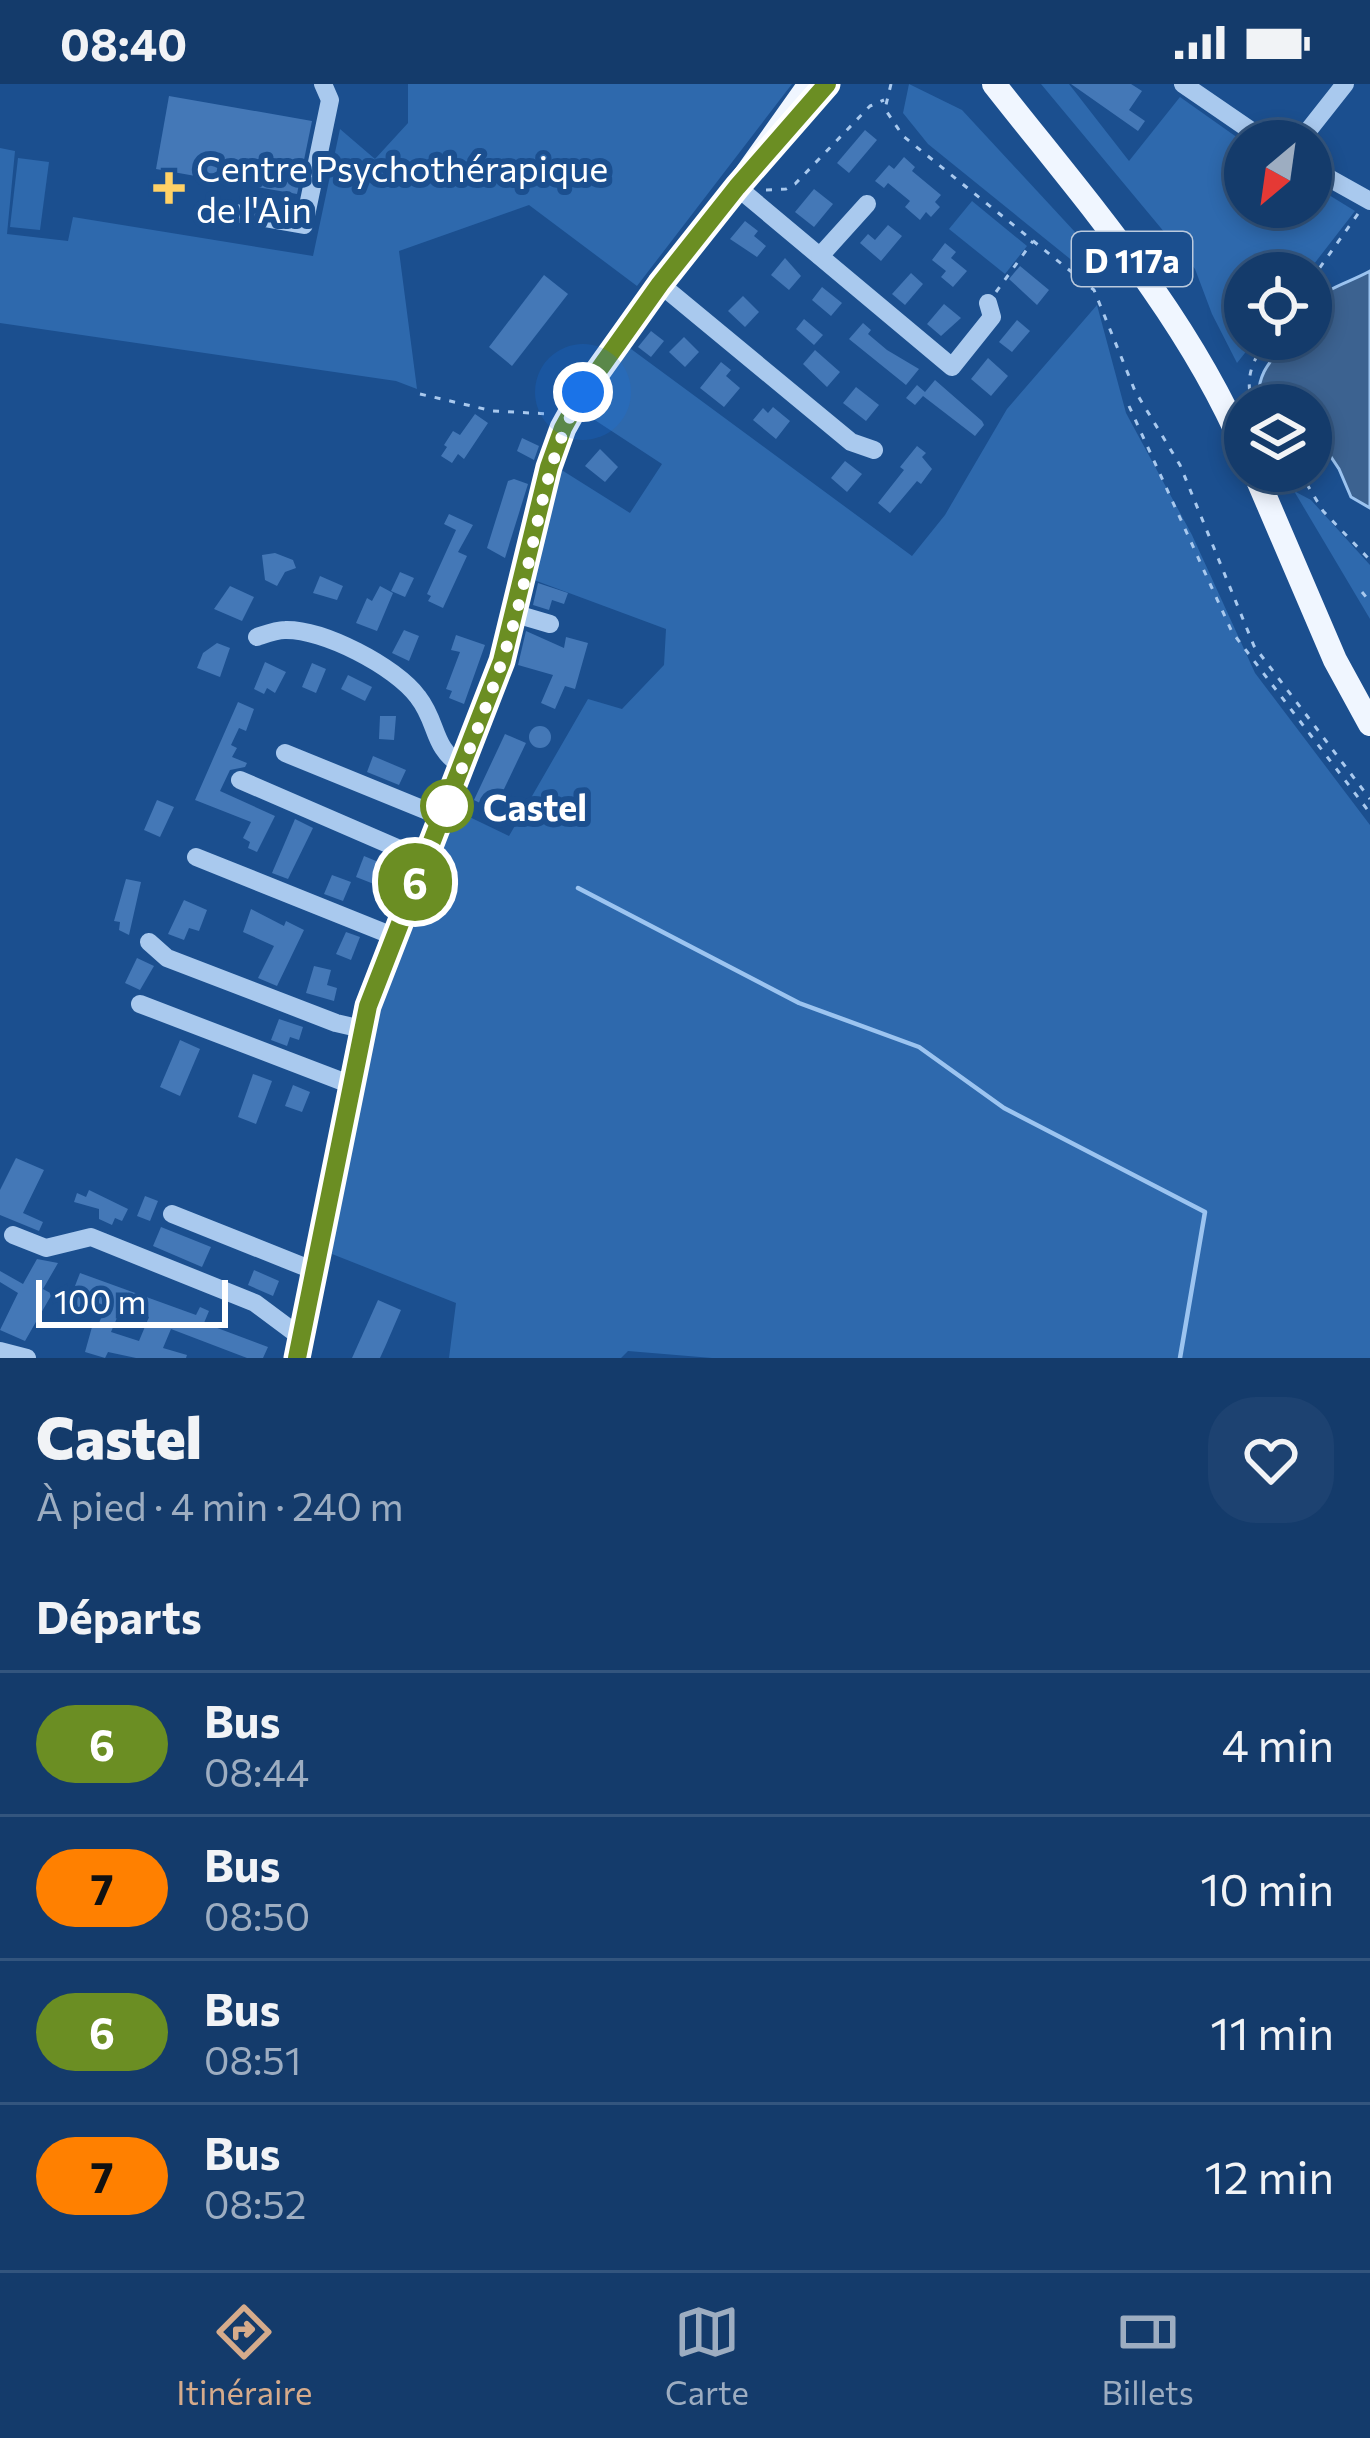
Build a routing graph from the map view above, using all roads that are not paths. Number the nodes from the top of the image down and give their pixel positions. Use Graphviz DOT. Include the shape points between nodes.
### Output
graph roads {
  1 [pos="323,84"];
  2 [pos="810,84"];
  3 [pos="827,84"];
  4 [pos="994,84"];
  5 [pos="1183,84"];
  6 [pos="1345,84"];
  7 [pos="1235,120"];
  8 [pos="1317,120"];
  9 [pos="1332,180"];
  10 [pos="741,189"];
  11 [pos="1369,201"];
  12 [pos="867,205"];
  13 [pos="230,212"];
  14 [pos="820,256"];
  15 [pos="660,284"];
  16 [pos="988,303"];
  17 [pos="1224,409"];
  18 [pos="874,450"];
  19 [pos="1263,492"];
  20 [pos="516,614"];
  21 [pos="550,624"];
  22 [pos="257,637"];
  23 [pos="1370,724"];
  24 [pos="285,753"];
  25 [pos="463,767"];
  26 [pos="240,780"];
  27 [pos="442,817"];
  28 [pos="196,857"];
  29 [pos="424,860"];
  30 [pos="392,936"];
  31 [pos="149,942"];
  32 [pos="140,1004"];
  33 [pos="362,1029"];
  34 [pos="350,1084"];
  35 [pos="172,1214"];
  36 [pos="13,1235"];
  37 [pos="315,1270"];
  38 [pos="300,1348"];
  39 [pos="0,1351"];
  40 [pos="27,1358"];
  1 -- 13 [label="street" via="330,100 304,225"];
  2 -- 10 [label="main road"];
  3 -- 10 [label="main road"];
  4 -- 17 [label="main road, D 117a" via="1169,311"];
  5 -- 7 [label="street"];
  6 -- 8 [label="street"];
  9 -- 11 [label="street"];
  10 -- 14 [label="street"];
  10 -- 15 [label="main road"];
  12 -- 14 [label="street"];
  14 -- 16 [label="street" via="952,367 992,317"];
  15 -- 18 [label="street" via="851,442"];
  15 -- 20 [label="main road" via="570,415 549,467"];
  19 -- 23 [label="main road"];
  20 -- 21 [label="street"];
  20 -- 25 [label="main road"];
  22 -- 25 [label="street" via="304,632 372,659 418,696 437,742"];
  24 -- 27 [label="street"];
  25 -- 27 [label="main road"];
  26 -- 29 [label="street"];
  27 -- 29 [label="main road"];
  28 -- 30 [label="street"];
  29 -- 30 [label="main road"];
  30 -- 33 [label="main road"];
  31 -- 33 [label="street" via="166,958"];
  32 -- 34 [label="street"];
  33 -- 34 [label="main road"];
  34 -- 37 [label="main road"];
  35 -- 37 [label="street"];
  36 -- 38 [label="street" via="46,1248 92,1237 255,1303"];
  37 -- 38 [label="main road"];
  39 -- 40 [label="street"];
}
